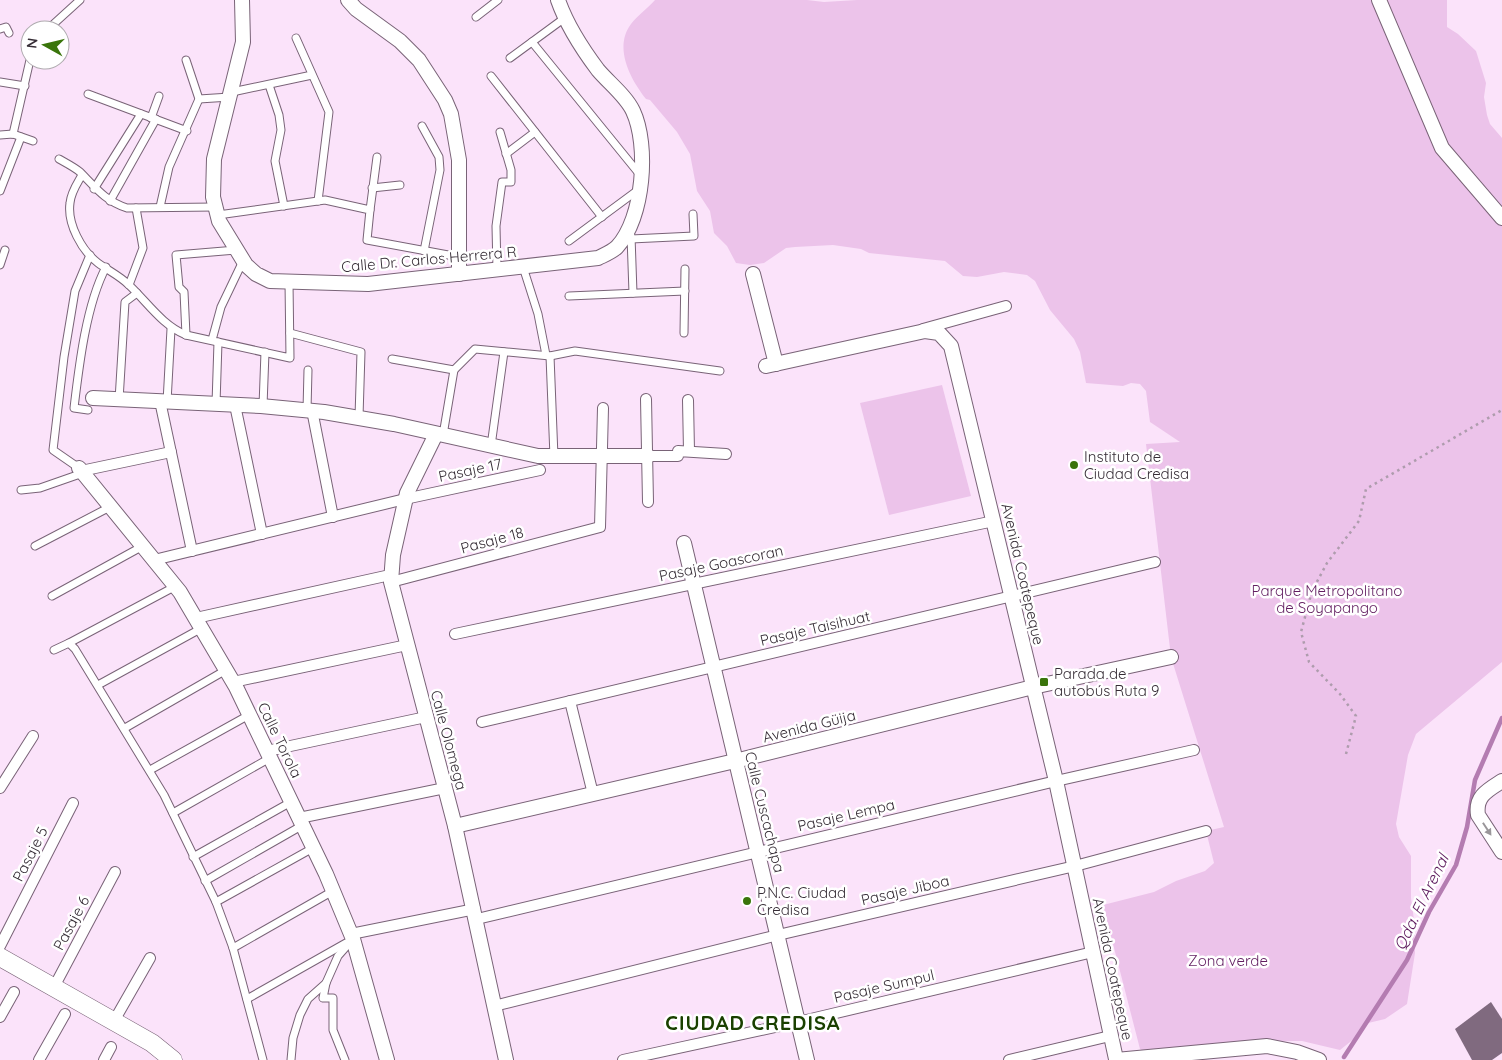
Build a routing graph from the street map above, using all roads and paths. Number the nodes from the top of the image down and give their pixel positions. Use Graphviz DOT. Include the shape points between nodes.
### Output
graph roads {
  1 [pos="80,0"];
  2 [pos="242,0"];
  3 [pos="348,0"];
  4 [pos="498,0"];
  5 [pos="558,0"];
  6 [pos="1379,0"];
  7 [pos="566,16"];
  8 [pos="476,17"];
  9 [pos="58,20"];
  10 [pos="0,29"];
  11 [pos="9,33"];
  12 [pos="296,38"];
  13 [pos="532,42"];
  14 [pos="510,58"];
  15 [pos="186,60"];
  16 [pos="28,70"];
  17 [pos="312,76"];
  18 [pos="491,76"];
  19 [pos="0,82"];
  20 [pos="269,84"];
  21 [pos="25,86"];
  22 [pos="88,94"];
  23 [pos="231,94"];
  24 [pos="158,96"];
  25 [pos="199,99"];
  26 [pos="141,114"];
  27 [pos="153,118"];
  28 [pos="422,126"];
  29 [pos="187,131"];
  30 [pos="500,132"];
  31 [pos="534,132"];
  32 [pos="13,134"];
  33 [pos="0,135"];
  34 [pos="21,137"];
  35 [pos="33,141"];
  36 [pos="506,154"];
  37 [pos="377,157"];
  38 [pos="59,159"];
  39 [pos="82,175"];
  40 [pos="640,184"];
  41 [pos="400,186"];
  42 [pos="372,188"];
  43 [pos="94,189"];
  44 [pos="0,191"];
  45 [pos="110,201"];
  46 [pos="318,201"];
  47 [pos="160,206"];
  48 [pos="284,206"];
  49 [pos="136,208"];
  50 [pos="370,210"];
  51 [pos="217,211"];
  52 [pos="694,214"];
  53 [pos="602,217"];
  54 [pos="1502,218"];
  55 [pos="631,224"];
  56 [pos="631,239"];
  57 [pos="569,241"];
  58 [pos="5,250"];
  59 [pos="424,251"];
  60 [pos="90,255"];
  61 [pos="240,255"];
  62 [pos="459,257"];
  63 [pos="0,265"];
  64 [pos="106,268"];
  65 [pos="523,268"];
  66 [pos="685,269"];
  67 [pos="497,270"];
  68 [pos="459,274"];
  69 [pos="753,274"];
  70 [pos="289,282"];
  71 [pos="129,285"];
  72 [pos="685,291"];
  73 [pos="137,293"];
  74 [pos="633,293"];
  75 [pos="568,296"];
  76 [pos="1006,306"];
  77 [pos="171,329"];
  78 [pos="290,333"];
  79 [pos="684,333"];
  80 [pos="186,335"];
  81 [pos="902,335"];
  82 [pos="215,341"];
  83 [pos="265,352"];
  84 [pos="504,352"];
  85 [pos="548,355"];
  86 [pos="392,359"];
  87 [pos="308,370"];
  88 [pos="454,370"];
  89 [pos="720,371"];
  90 [pos="119,400"];
  91 [pos="646,400"];
  92 [pos="688,400"];
  93 [pos="163,402"];
  94 [pos="91,404"];
  95 [pos="216,404"];
  96 [pos="235,405"];
  97 [pos="263,406"];
  98 [pos="603,408"];
  99 [pos="310,410"];
  100 [pos="1502,410"];
  101 [pos="359,418"];
  102 [pos="439,435"];
  103 [pos="490,447"];
  104 [pos="689,451"];
  105 [pos="171,452"];
  106 [pos="726,454"];
  107 [pos="648,456"];
  108 [pos="603,457"];
  109 [pos="554,458"];
  110 [pos="540,470"];
  111 [pos="81,471"];
  112 [pos="21,490"];
  113 [pos="405,499"];
  114 [pos="648,502"];
  115 [pos="110,507"];
  116 [pos="333,517"];
  117 [pos="994,521"];
  118 [pos="262,534"];
  119 [pos="684,543"];
  120 [pos="35,546"];
  121 [pos="142,546"];
  122 [pos="192,551"];
  123 [pos="154,560"];
  124 [pos="1155,562"];
  125 [pos="390,579"];
  126 [pos="694,584"];
  127 [pos="176,586"];
  128 [pos="52,596"];
  129 [pos="1012,597"];
  130 [pos="199,623"];
  131 [pos="454,634"];
  132 [pos="70,643"];
  133 [pos="407,646"];
  134 [pos="54,650"];
  135 [pos="1171,657"];
  136 [pos="713,668"];
  137 [pos="226,669"];
  138 [pos="233,682"];
  139 [pos="98,685"];
  140 [pos="1033,687"];
  141 [pos="570,702"];
  142 [pos="249,715"];
  143 [pos="426,717"];
  144 [pos="482,722"];
  145 [pos="125,728"];
  146 [pos="33,736"];
  147 [pos="1194,750"];
  148 [pos="1346,754"];
  149 [pos="269,755"];
  150 [pos="735,761"];
  151 [pos="150,770"];
  152 [pos="1056,781"];
  153 [pos="1502,781"];
  154 [pos="0,788"];
  155 [pos="445,788"];
  156 [pos="593,794"];
  157 [pos="291,802"];
  158 [pos="73,803"];
  159 [pos="173,813"];
  160 [pos="301,822"];
  161 [pos="455,826"];
  162 [pos="1206,831"];
  163 [pos="314,848"];
  164 [pos="758,852"];
  165 [pos="1502,852"];
  166 [pos="193,857"];
  167 [pos="1075,866"];
  168 [pos="115,872"];
  169 [pos="205,881"];
  170 [pos="333,891"];
  171 [pos="216,902"];
  172 [pos="476,914"];
  173 [pos="778,935"];
  174 [pos="352,937"];
  175 [pos="0,946"];
  176 [pos="233,948"];
  177 [pos="1092,952"];
  178 [pos="0,957"];
  179 [pos="150,958"];
  180 [pos="326,983"];
  181 [pos="54,987"];
  182 [pos="14,992"];
  183 [pos="247,999"];
  184 [pos="494,1006"];
  185 [pos="65,1014"];
  186 [pos="0,1017"];
  187 [pos="114,1021"];
  188 [pos="798,1022"];
  189 [pos="1110,1036"];
  190 [pos="111,1047"];
  191 [pos="39,1060"];
  192 [pos="104,1060"];
  193 [pos="173,1060"];
  194 [pos="263,1060"];
  195 [pos="291,1060"];
  196 [pos="345,1060"];
  197 [pos="387,1060"];
  198 [pos="506,1060"];
  199 [pos="623,1060"];
  200 [pos="807,1060"];
  201 [pos="1009,1060"];
  202 [pos="1116,1060"];
  203 [pos="1319,1060"];
  1 -- 9 [label="lane"];
  2 -- 23 [label="street, Calle Dr. Carlos Herrera R" via="243,42"];
  3 -- 62 [label="street" via="419,60 451,114 459,160"];
  4 -- 8 [label="lane"];
  5 -- 7 [label="street, Calle Dr. Carlos Herrera R"];
  6 -- 54 [label="street" via="1442,148"];
  7 -- 13 [label="lane"];
  7 -- 40 [label="street, Calle Dr. Carlos Herrera R" via="597,68 633,110 642,143"];
  10 -- 11 [label="lane" via="6,27"];
  12 -- 17 [label="lane"];
  13 -- 14 [label="lane"];
  13 -- 40 [label="lane"];
  15 -- 25 [label="lane"];
  16 -- 21 [label="lane"];
  17 -- 20 [label="lane"];
  17 -- 46 [label="lane" via="329,112"];
  18 -- 31 [label="lane"];
  19 -- 21 [label="lane"];
  20 -- 23 [label="lane"];
  20 -- 48 [label="lane" via="281,130 275,161"];
  21 -- 32 [label="lane"];
  22 -- 26 [label="lane"];
  23 -- 25 [label="lane"];
  23 -- 51 [label="street, Calle Dr. Carlos Herrera R" via="214,159 213,197"];
  24 -- 27 [label="lane"];
  25 -- 29 [label="lane"];
  26 -- 27 [label="lane"];
  26 -- 43 [label="lane"];
  27 -- 29 [label="lane"];
  27 -- 45 [label="lane"];
  28 -- 59 [label="lane" via="439,157 440,170"];
  29 -- 47 [label="lane" via="169,167"];
  30 -- 36 [label="lane"];
  31 -- 36 [label="lane"];
  31 -- 53 [label="lane"];
  32 -- 33 [label="lane"];
  32 -- 34 [label="lane"];
  34 -- 35 [label="lane"];
  34 -- 44 [label="lane"];
  36 -- 67 [label="lane" via="511,182 502,182 496,226"];
  37 -- 42 [label="lane"];
  38 -- 39 [label="lane"];
  39 -- 43 [label="lane"];
  39 -- 60 [label="lane" via="69,204 75,231"];
  40 -- 53 [label="lane"];
  40 -- 55 [label="street, Calle Dr. Carlos Herrera R"];
  41 -- 42 [label="lane"];
  42 -- 50 [label="lane"];
  43 -- 45 [label="lane"];
  45 -- 49 [label="lane"];
  46 -- 48 [label="lane"];
  46 -- 50 [label="lane"];
  47 -- 49 [label="lane"];
  47 -- 51 [label="lane"];
  48 -- 51 [label="lane"];
  49 -- 71 [label="lane" via="143,248"];
  50 -- 59 [label="lane" via="367,240"];
  51 -- 61 [label="street, Calle Dr. Carlos Herrera R"];
  52 -- 56 [label="lane" via="694,236"];
  53 -- 57 [label="lane"];
  55 -- 56 [label="lane"];
  55 -- 65 [label="street, Calle Dr. Carlos Herrera R" via="616,248 598,258"];
  56 -- 74 [label="lane"];
  58 -- 63 [label="lane"];
  59 -- 62 [label="lane"];
  60 -- 64 [label="lane"];
  60 -- 111 [label="lane" via="75,291 53,450"];
  61 -- 70 [label="street, Calle Dr. Carlos Herrera R" via="256,274 270,281"];
  61 -- 80 [label="lane" via="176,255 179,287 184,292"];
  61 -- 82 [label="lane" via="221,307"];
  62 -- 68 [label="street"];
  64 -- 71 [label="lane"];
  64 -- 94 [label="lane" via="88,316 74,408"];
  65 -- 67 [label="street, Calle Dr. Carlos Herrera R"];
  65 -- 85 [label="lane"];
  66 -- 72 [label="lane"];
  67 -- 68 [label="street, Calle Dr. Carlos Herrera R"];
  68 -- 70 [label="street, Calle Dr. Carlos Herrera R" via="368,284"];
  69 -- 81 [label="street, Avenida Coatepeque" via="771,365"];
  70 -- 78 [label="lane"];
  71 -- 73 [label="lane"];
  72 -- 74 [label="lane"];
  72 -- 79 [label="lane"];
  73 -- 77 [label="lane"];
  73 -- 90 [label="lane" via="124,302"];
  74 -- 75 [label="lane"];
  76 -- 81 [label="street"];
  77 -- 80 [label="lane"];
  77 -- 93 [label="lane"];
  78 -- 83 [label="lane" via="290,358"];
  78 -- 101 [label="lane" via="361,352"];
  80 -- 82 [label="lane"];
  81 -- 117 [label="street, Avenida Coatepeque" via="925,331 939,333 952,346"];
  82 -- 83 [label="lane"];
  82 -- 95 [label="lane"];
  83 -- 97 [label="lane"];
  84 -- 85 [label="lane"];
  84 -- 88 [label="lane" via="475,349"];
  84 -- 103 [label="lane"];
  85 -- 89 [label="lane" via="574,351"];
  85 -- 109 [label="lane"];
  86 -- 88 [label="lane"];
  87 -- 99 [label="lane"];
  88 -- 102 [label="lane"];
  90 -- 93 [label="street"];
  90 -- 94 [label="street"];
  91 -- 107 [label="street"];
  92 -- 104 [label="street"];
  93 -- 95 [label="street"];
  93 -- 105 [label="street"];
  95 -- 96 [label="street"];
  96 -- 97 [label="street"];
  96 -- 118 [label="street"];
  97 -- 99 [label="street"];
  98 -- 108 [label="street"];
  99 -- 101 [label="street"];
  99 -- 116 [label="street"];
  100 -- 148 [label="path" via="1366,489 1359,521 1327,563 1312,591 1301,632 1309,662 1356,716"];
  101 -- 102 [label="street"];
  102 -- 103 [label="street"];
  102 -- 113 [label="street, Calle Olomega"];
  103 -- 109 [label="street"];
  104 -- 106 [label="street"];
  104 -- 107 [label="street" via="678,451 678,456"];
  105 -- 111 [label="street"];
  105 -- 122 [label="street"];
  107 -- 108 [label="street"];
  107 -- 114 [label="street"];
  108 -- 109 [label="street"];
  108 -- 125 [label="street, Pasaje 18" via="600,527"];
  110 -- 113 [label="street, Pasaje 17"];
  111 -- 112 [label="lane" via="40,488"];
  111 -- 115 [label="street, Calle Torola"];
  113 -- 116 [label="street, Pasaje 17"];
  113 -- 125 [label="street, Calle Olomega"];
  115 -- 120 [label="lane"];
  115 -- 121 [label="street, Calle Torola"];
  116 -- 118 [label="street, Pasaje 17"];
  117 -- 126 [label="street, Pasaje Goascoran"];
  117 -- 129 [label="street, Avenida Coatepeque"];
  118 -- 122 [label="street, Pasaje 17"];
  119 -- 126 [label="street, Calle Cuscachapa"];
  121 -- 123 [label="street, Calle Torola"];
  121 -- 128 [label="lane"];
  122 -- 123 [label="street, Pasaje 17"];
  123 -- 127 [label="street, Calle Torola"];
  124 -- 129 [label="street, Pasaje Taisihuat"];
  125 -- 130 [label="street, Pasaje 18"];
  125 -- 133 [label="street, Calle Olomega"];
  126 -- 131 [label="street, Pasaje Goascoran"];
  126 -- 136 [label="street, Calle Cuscachapa"];
  127 -- 130 [label="street, Calle Torola"];
  127 -- 132 [label="lane"];
  129 -- 136 [label="street, Pasaje Taisihuat"];
  129 -- 140 [label="street, Avenida Coatepeque"];
  130 -- 137 [label="street, Calle Torola"];
  130 -- 139 [label="lane"];
  132 -- 134 [label="lane"];
  132 -- 139 [label="lane"];
  133 -- 138 [label="street"];
  133 -- 143 [label="street, Calle Olomega"];
  135 -- 140 [label="street, Avenida Güija"];
  136 -- 141 [label="street, Pasaje Taisihuat"];
  136 -- 150 [label="street, Calle Cuscachapa"];
  137 -- 138 [label="street, Calle Torola"];
  137 -- 145 [label="lane"];
  138 -- 142 [label="street, Calle Torola"];
  139 -- 145 [label="lane"];
  140 -- 150 [label="street, Avenida Güija"];
  140 -- 152 [label="street, Avenida Coatepeque"];
  141 -- 144 [label="street, Pasaje Taisihuat"];
  141 -- 156 [label="street"];
  142 -- 149 [label="street, Calle Torola"];
  142 -- 151 [label="lane"];
  143 -- 149 [label="street"];
  143 -- 155 [label="street, Calle Olomega"];
  145 -- 151 [label="lane"];
  146 -- 154 [label="street"];
  147 -- 152 [label="street, Pasaje Lempa"];
  149 -- 157 [label="street, Calle Torola"];
  149 -- 159 [label="lane"];
  150 -- 156 [label="street, Avenida Güija"];
  150 -- 164 [label="street, Calle Cuscachapa"];
  151 -- 159 [label="lane"];
  152 -- 164 [label="street, Pasaje Lempa"];
  152 -- 167 [label="street, Avenida Coatepeque"];
  153 -- 165 [label="street, one-way" via="1484,792 1477,808 1478,815"];
  155 -- 160 [label="street"];
  155 -- 161 [label="street, Calle Olomega"];
  156 -- 161 [label="street, Avenida Güija"];
  157 -- 160 [label="street, Calle Torola"];
  157 -- 166 [label="lane"];
  158 -- 175 [label="street, Pasaje 5"];
  159 -- 166 [label="lane"];
  160 -- 163 [label="street, Calle Torola"];
  160 -- 169 [label="lane"];
  161 -- 172 [label="street, Calle Olomega"];
  162 -- 167 [label="street, Pasaje Jiboa"];
  163 -- 170 [label="street, Calle Torola"];
  163 -- 171 [label="lane"];
  164 -- 172 [label="street, Pasaje Lempa"];
  164 -- 173 [label="street, Calle Cuscachapa"];
  166 -- 169 [label="lane"];
  167 -- 173 [label="street, Pasaje Jiboa"];
  167 -- 177 [label="street, Avenida Coatepeque"];
  168 -- 181 [label="street, Pasaje 6"];
  169 -- 171 [label="lane"];
  170 -- 174 [label="street, Calle Torola"];
  170 -- 176 [label="lane"];
  171 -- 176 [label="lane"];
  172 -- 174 [label="street, Pasaje Lempa"];
  172 -- 184 [label="street, Calle Olomega"];
  173 -- 184 [label="street, Pasaje Jiboa"];
  173 -- 188 [label="street, Calle Cuscachapa"];
  174 -- 180 [label="lane" via="338,956"];
  174 -- 183 [label="lane"];
  174 -- 197 [label="street, Calle Torola"];
  176 -- 183 [label="lane"];
  177 -- 188 [label="street, Pasaje Sumpul"];
  177 -- 189 [label="street, Avenida Coatepeque"];
  178 -- 181 [label="street"];
  179 -- 187 [label="street"];
  180 -- 195 [label="lane" via="308,999 300,1015"];
  180 -- 196 [label="lane" via="323,998 333,998 333,1030"];
  181 -- 187 [label="street"];
  182 -- 186 [label="street"];
  183 -- 194 [label="lane"];
  184 -- 198 [label="street, Calle Olomega"];
  185 -- 191 [label="street"];
  187 -- 193 [label="street" via="152,1043"];
  188 -- 199 [label="street, Pasaje Sumpul"];
  188 -- 200 [label="street, Calle Cuscachapa"];
  189 -- 201 [label="street"];
  189 -- 202 [label="street, Avenida Coatepeque"];
  190 -- 192 [label="street"];
  202 -- 203 [label="street, Avenida Coatepeque" via="1267,1046"];
}
